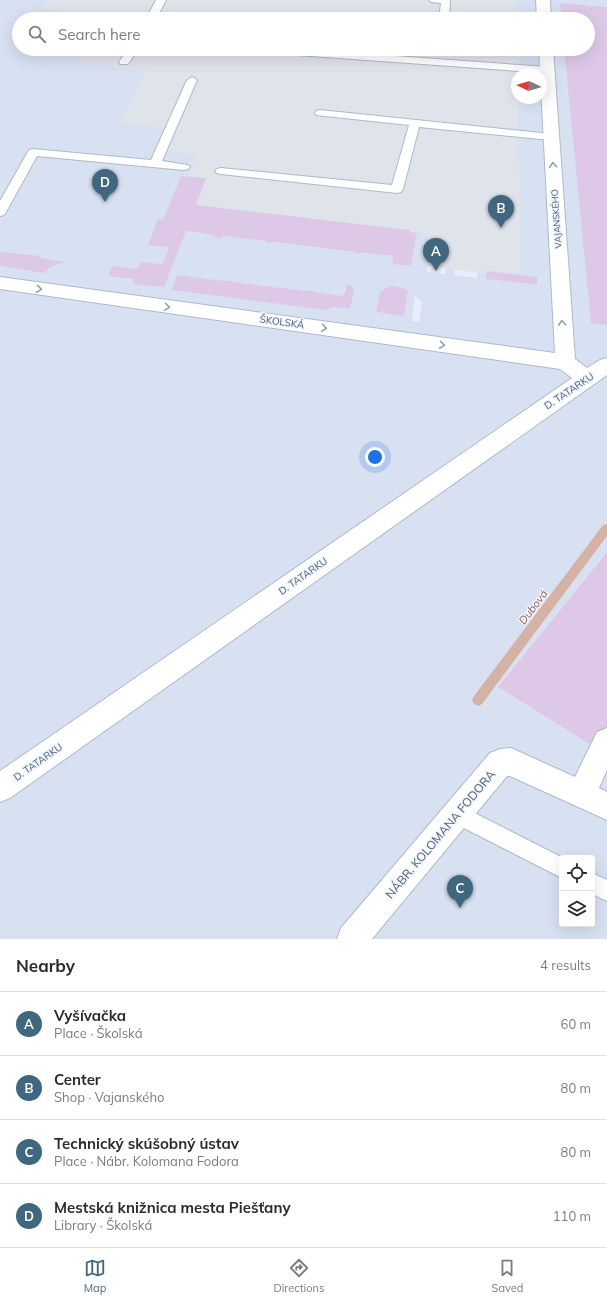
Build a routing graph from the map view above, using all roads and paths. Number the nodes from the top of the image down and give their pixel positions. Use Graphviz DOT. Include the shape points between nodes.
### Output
graph roads {
  1 [pos="162,0"];
  2 [pos="434,0"];
  3 [pos="543,0"];
  4 [pos="155,12"];
  5 [pos="445,12"];
  6 [pos="544,12"];
  7 [pos="129,56"];
  8 [pos="355,56"];
  9 [pos="440,56"];
  10 [pos="546,56"];
  11 [pos="124,62"];
  12 [pos="440,62"];
  13 [pos="520,68"];
  14 [pos="547,68"];
  15 [pos="547,70"];
  16 [pos="192,80"];
  17 [pos="320,112"];
  18 [pos="415,123"];
  19 [pos="551,137"];
  20 [pos="155,164"];
  21 [pos="184,167"];
  22 [pos="221,171"];
  23 [pos="0,212"];
  24 [pos="0,283"];
  25 [pos="564,362"];
  26 [pos="607,366"];
  27 [pos="587,378"];
  28 [pos="607,741"];
  29 [pos="0,788"];
  30 [pos="581,794"];
  31 [pos="607,806"];
  32 [pos="457,814"];
  33 [pos="559,866"];
  34 [pos="595,885"];
  35 [pos="607,891"];
  36 [pos="352,939"];
  1 -- 4 [label="lane"];
  2 -- 5 [label="lane" via="446,1"];
  3 -- 6 [label="street"];
  7 -- 11 [label="lane"];
  8 -- 12 [label="lane"];
  9 -- 12 [label="lane"];
  10 -- 14 [label="street, VAJANSKÉHO"];
  12 -- 13 [label="lane"];
  15 -- 19 [label="street, VAJANSKÉHO"];
  16 -- 20 [label="lane"];
  17 -- 18 [label="lane"];
  18 -- 19 [label="lane"];
  18 -- 22 [label="lane" via="397,189"];
  25 -- 19 [label="street, VAJANSKÉHO, one-way"];
  20 -- 21 [label="lane"];
  20 -- 23 [label="lane" via="33,152"];
  24 -- 25 [label="street, ŠKOLSKÁ, one-way"];
  25 -- 27 [label="street"];
  26 -- 27 [label="street, D. TATARKU"];
  27 -- 29 [label="street, D. TATARKU"];
  28 -- 30 [label="street"];
  30 -- 31 [label="street, NÁBR. KOLOMANA FODORA"];
  30 -- 32 [label="street, NÁBR. KOLOMANA FODORA" via="511,762 500,763"];
  32 -- 33 [label="lane"];
  32 -- 36 [label="street, NÁBR. KOLOMANA FODORA"];
  34 -- 35 [label="lane"];
}
